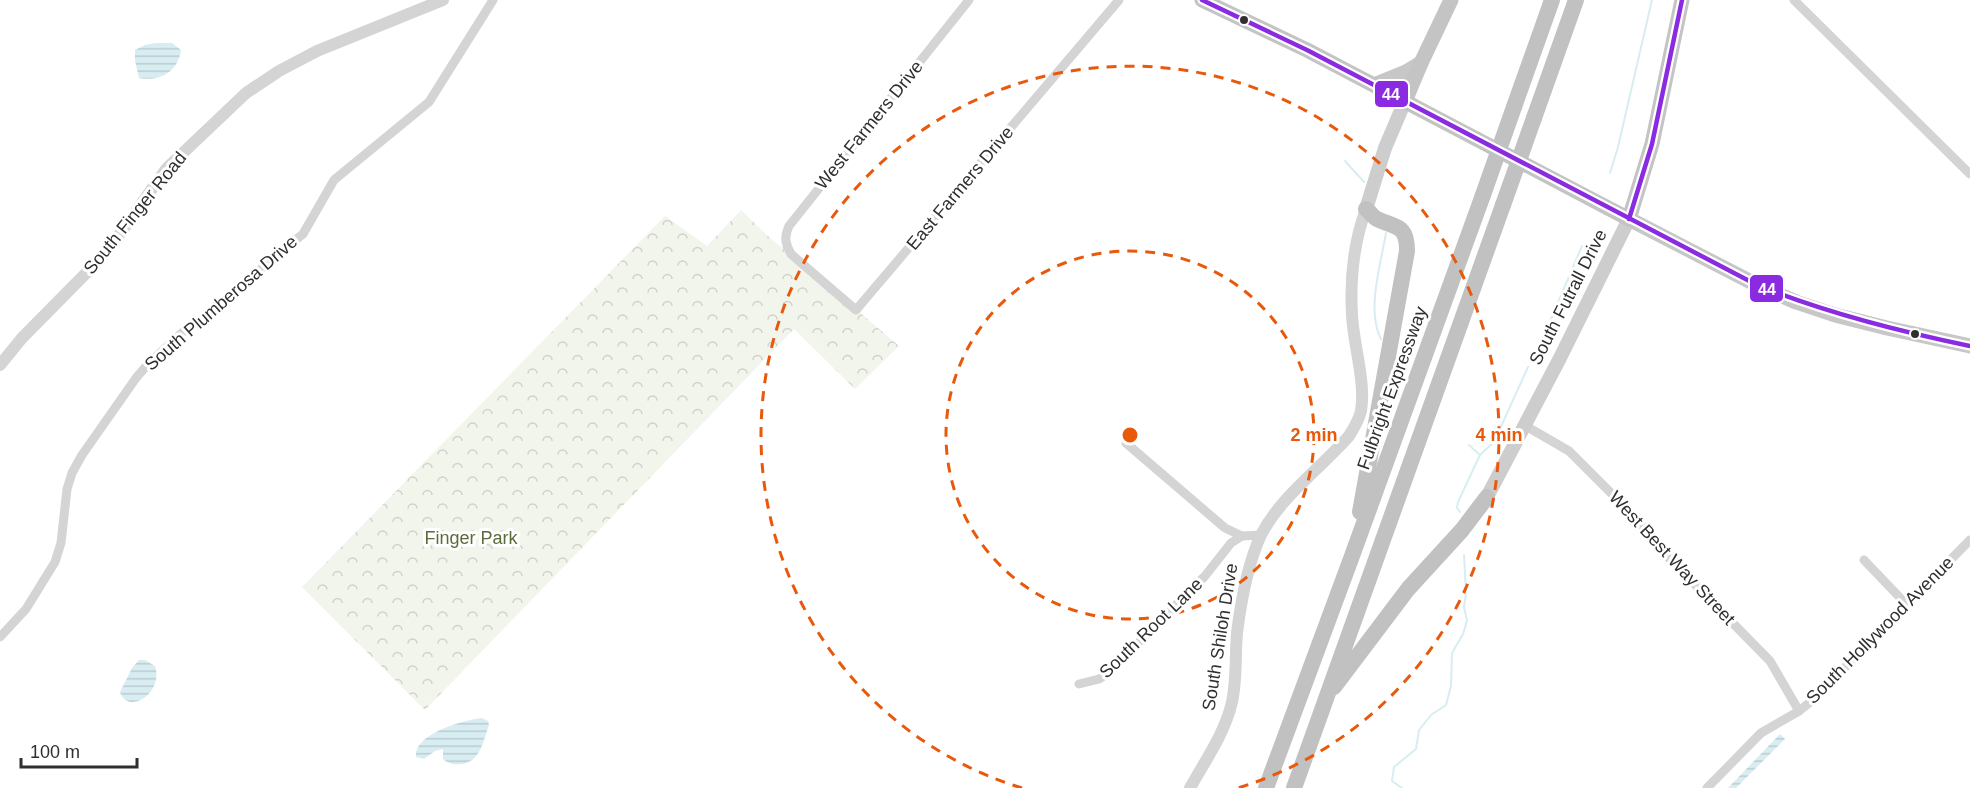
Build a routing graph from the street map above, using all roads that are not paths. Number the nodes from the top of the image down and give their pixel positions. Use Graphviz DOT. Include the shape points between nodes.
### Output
graph roads {
  1 [pos="443,0"];
  2 [pos="493,0"];
  3 [pos="969,0"];
  4 [pos="1119,0"];
  5 [pos="1202,0"];
  6 [pos="1451,0"];
  7 [pos="1552,0"];
  8 [pos="1576,0"];
  9 [pos="1682,0"];
  10 [pos="1794,0"];
  11 [pos="1421,63"];
  12 [pos="1374,85"];
  13 [pos="1405,101"];
  14 [pos="1970,174"];
  15 [pos="1366,209"];
  16 [pos="1629,219"];
  17 [pos="791,254"];
  18 [pos="1970,346"];
  19 [pos="0,364"];
  20 [pos="1524,425"];
  21 [pos="1126,443"];
  22 [pos="1487,496"];
  23 [pos="1262,535"];
  24 [pos="1242,536"];
  25 [pos="1970,540"];
  26 [pos="1352,556"];
  27 [pos="1864,560"];
  28 [pos="1906,604"];
  29 [pos="0,637"];
  30 [pos="1079,684"];
  31 [pos="1325,700"];
  32 [pos="1799,711"];
  33 [pos="1190,788"];
  34 [pos="1266,788"];
  35 [pos="1294,788"];
  36 [pos="1707,788"];
  1 -- 19 [label="street, South Finger Road" via="317,51 246,93 167,168 107,252"];
  2 -- 29 [label="street, South Plumberosa Drive" via="429,102 334,180 303,234 221,305 185,330 136,378 72,473 55,562 26,609"];
  3 -- 17 [label="street, West Farmers Drive" via="789,226 785,234"];
  4 -- 17 [label="street, East Farmers Drive" via="856,310"];
  5 -- 12 [label="highway"];
  6 -- 11 [label="highway, South Shiloh Drive"];
  7 -- 26 [label="highway, Fulbright Expressway, bridge"];
  8 -- 31 [label="highway, bridge"];
  9 -- 16 [label="highway, South Futrall Drive" via="1658,118"];
  10 -- 14 [label="street"];
  11 -- 12 [label="main road"];
  11 -- 13 [label="highway, South Shiloh Drive"];
  12 -- 13 [label="highway"];
  13 -- 15 [label="main road, South Shiloh Drive"];
  13 -- 16 [label="highway"];
  15 -- 23 [label="street, South Shiloh Drive" via="1352,288 1361,397 1356,424 1277,510"];
  15 -- 26 [label="highway" via="1402,231 1407,251"];
  16 -- 18 [label="main road" via="1796,302 1866,323"];
  16 -- 20 [label="main road, South Futrall Drive"];
  20 -- 22 [label="main road, South Futrall Drive"];
  20 -- 32 [label="street, West Best Way Street" via="1569,451 1638,520 1656,545 1770,661"];
  21 -- 24 [label="street" via="1225,528"];
  22 -- 31 [label="highway" via="1408,589"];
  23 -- 24 [label="street"];
  23 -- 33 [label="street, South Shiloh Drive" via="1249,568 1240,614 1232,704 1221,733"];
  24 -- 30 [label="street, South Root Lane" via="1107,674"];
  25 -- 28 [label="street, South Hollywood Avenue"];
  26 -- 34 [label="highway, Fulbright Expressway"];
  27 -- 28 [label="street"];
  28 -- 32 [label="street, South Hollywood Avenue"];
  31 -- 35 [label="highway"];
  32 -- 36 [label="street, South Hollywood Avenue" via="1761,733"];
}
